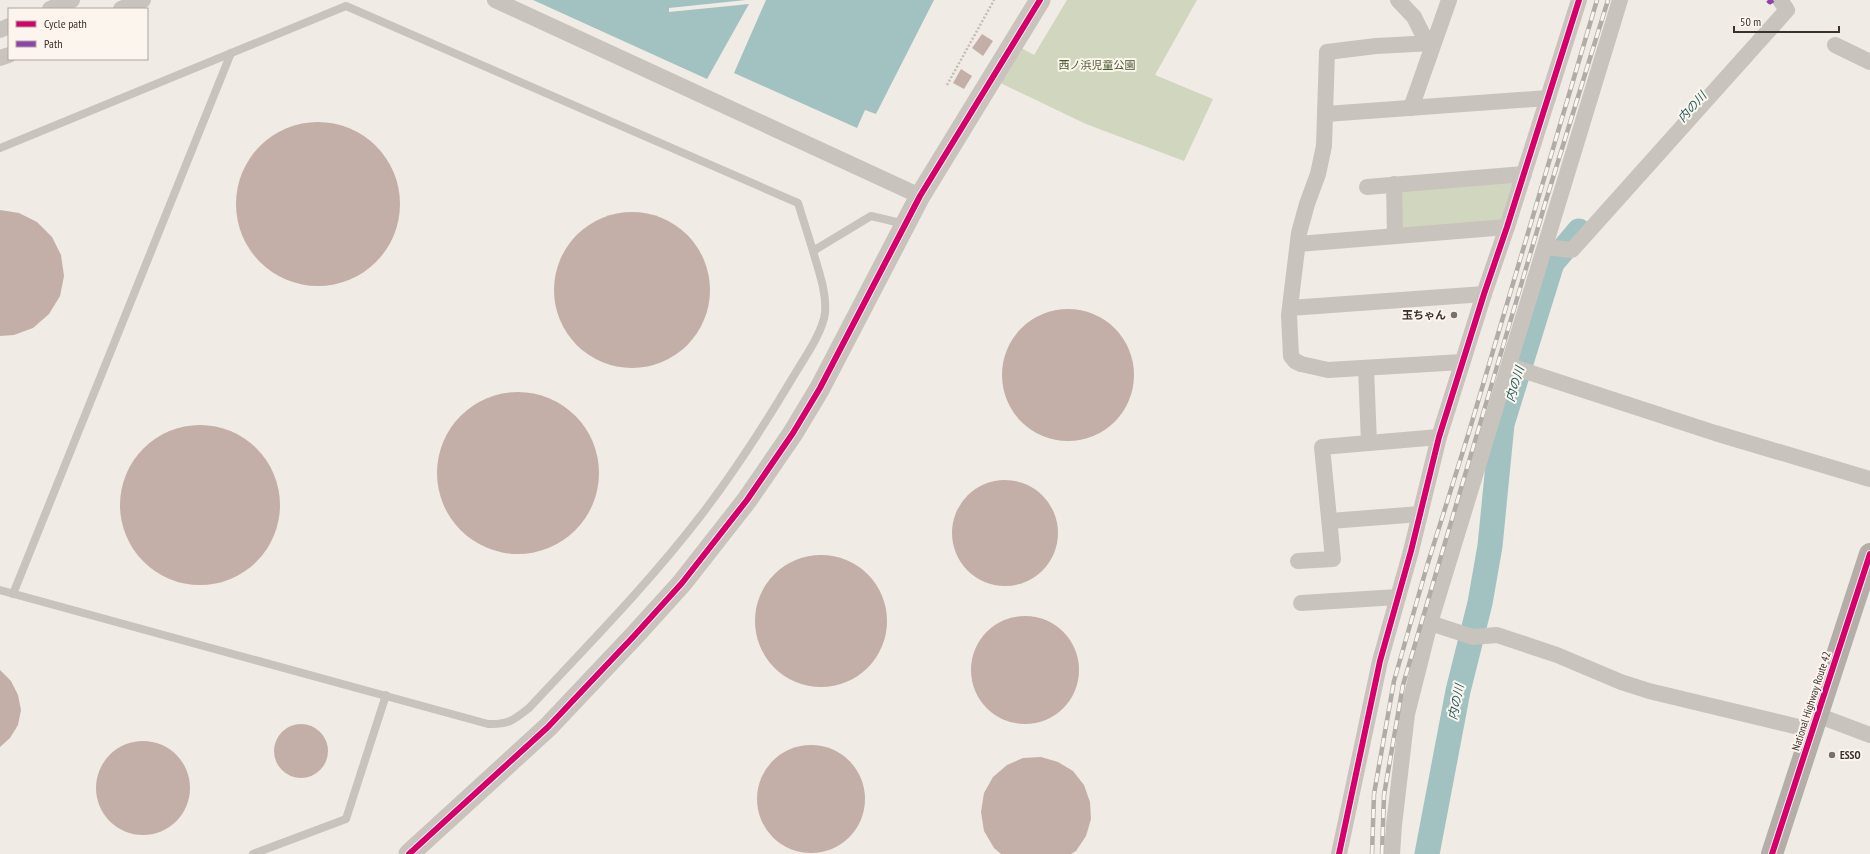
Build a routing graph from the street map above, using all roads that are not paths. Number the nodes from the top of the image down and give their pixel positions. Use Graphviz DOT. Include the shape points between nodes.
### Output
graph roads {
  1 [pos="72,0"];
  2 [pos="143,0"];
  3 [pos="495,0"];
  4 [pos="1040,0"];
  5 [pos="1398,0"];
  6 [pos="1449,0"];
  7 [pos="1579,0"];
  8 [pos="1620,0"];
  9 [pos="1780,0"];
  10 [pos="52,8"];
  11 [pos="123,8"];
  12 [pos="1433,42"];
  13 [pos="1835,45"];
  14 [pos="232,53"];
  15 [pos="1870,62"];
  16 [pos="1548,98"];
  17 [pos="1411,108"];
  18 [pos="1326,114"];
  19 [pos="0,148"];
  20 [pos="1524,174"];
  21 [pos="1394,184"];
  22 [pos="1367,187"];
  23 [pos="920,196"];
  24 [pos="905,224"];
  25 [pos="1507,227"];
  26 [pos="1395,236"];
  27 [pos="1298,244"];
  28 [pos="1545,247"];
  29 [pos="813,250"];
  30 [pos="1484,294"];
  31 [pos="1290,308"];
  32 [pos="1462,362"];
  33 [pos="1510,366"];
  34 [pos="1366,368"];
  35 [pos="1439,437"];
  36 [pos="1369,443"];
  37 [pos="1870,479"];
  38 [pos="1420,514"];
  39 [pos="1330,521"];
  40 [pos="1870,554"];
  41 [pos="1298,561"];
  42 [pos="0,590"];
  43 [pos="13,594"];
  44 [pos="1398,596"];
  45 [pos="1301,603"];
  46 [pos="1430,623"];
  47 [pos="386,695"];
  48 [pos="1814,723"];
  49 [pos="1870,735"];
  50 [pos="253,854"];
  51 [pos="409,854"];
  52 [pos="1339,854"];
  53 [pos="1392,854"];
  54 [pos="1772,854"];
  1 -- 10 [label="street"];
  2 -- 11 [label="street"];
  3 -- 23 [label="street"];
  4 -- 23 [label="street"];
  5 -- 12 [label="street" via="1414,17 1423,35"];
  6 -- 12 [label="street"];
  7 -- 16 [label="street"];
  8 -- 28 [label="street"];
  9 -- 28 [label="street" via="1787,10 1572,250"];
  12 -- 17 [label="street"];
  12 -- 18 [label="street" via="1327,52"];
  13 -- 15 [label="street"];
  14 -- 19 [label="lane"];
  14 -- 29 [label="lane" via="346,6 798,203"];
  14 -- 43 [label="lane"];
  16 -- 17 [label="street"];
  16 -- 20 [label="street"];
  17 -- 18 [label="street"];
  18 -- 27 [label="street" via="1322,161 1302,222"];
  20 -- 21 [label="street"];
  20 -- 25 [label="street"];
  21 -- 22 [label="street"];
  21 -- 26 [label="street"];
  23 -- 24 [label="street"];
  24 -- 29 [label="lane" via="871,216"];
  24 -- 51 [label="street" via="845,343 784,446 682,583 548,727"];
  25 -- 26 [label="street"];
  25 -- 30 [label="street"];
  26 -- 27 [label="street"];
  27 -- 31 [label="street"];
  28 -- 33 [label="street"];
  29 -- 47 [label="lane" via="825,300 825,314 786,389 703,513 659,566 534,702 511,722 501,725 488,724"];
  30 -- 31 [label="street"];
  30 -- 32 [label="street"];
  31 -- 34 [label="street" via="1291,356 1295,361 1328,370"];
  32 -- 34 [label="street"];
  32 -- 35 [label="street"];
  33 -- 37 [label="street" via="1714,433"];
  33 -- 46 [label="street"];
  34 -- 36 [label="street"];
  35 -- 36 [label="street"];
  35 -- 38 [label="street"];
  36 -- 39 [label="street" via="1322,447"];
  38 -- 39 [label="street"];
  38 -- 44 [label="street"];
  39 -- 41 [label="street" via="1333,559"];
  40 -- 48 [label="highway, National Highway Route 42"];
  42 -- 43 [label="lane"];
  43 -- 47 [label="lane"];
  44 -- 45 [label="street"];
  44 -- 52 [label="street" via="1380,661"];
  46 -- 48 [label="street" via="1472,637 1497,635 1649,691"];
  46 -- 53 [label="street" via="1407,714"];
  47 -- 50 [label="lane" via="346,819"];
  48 -- 49 [label="street"];
  48 -- 54 [label="highway, National Highway Route 42"];
}
